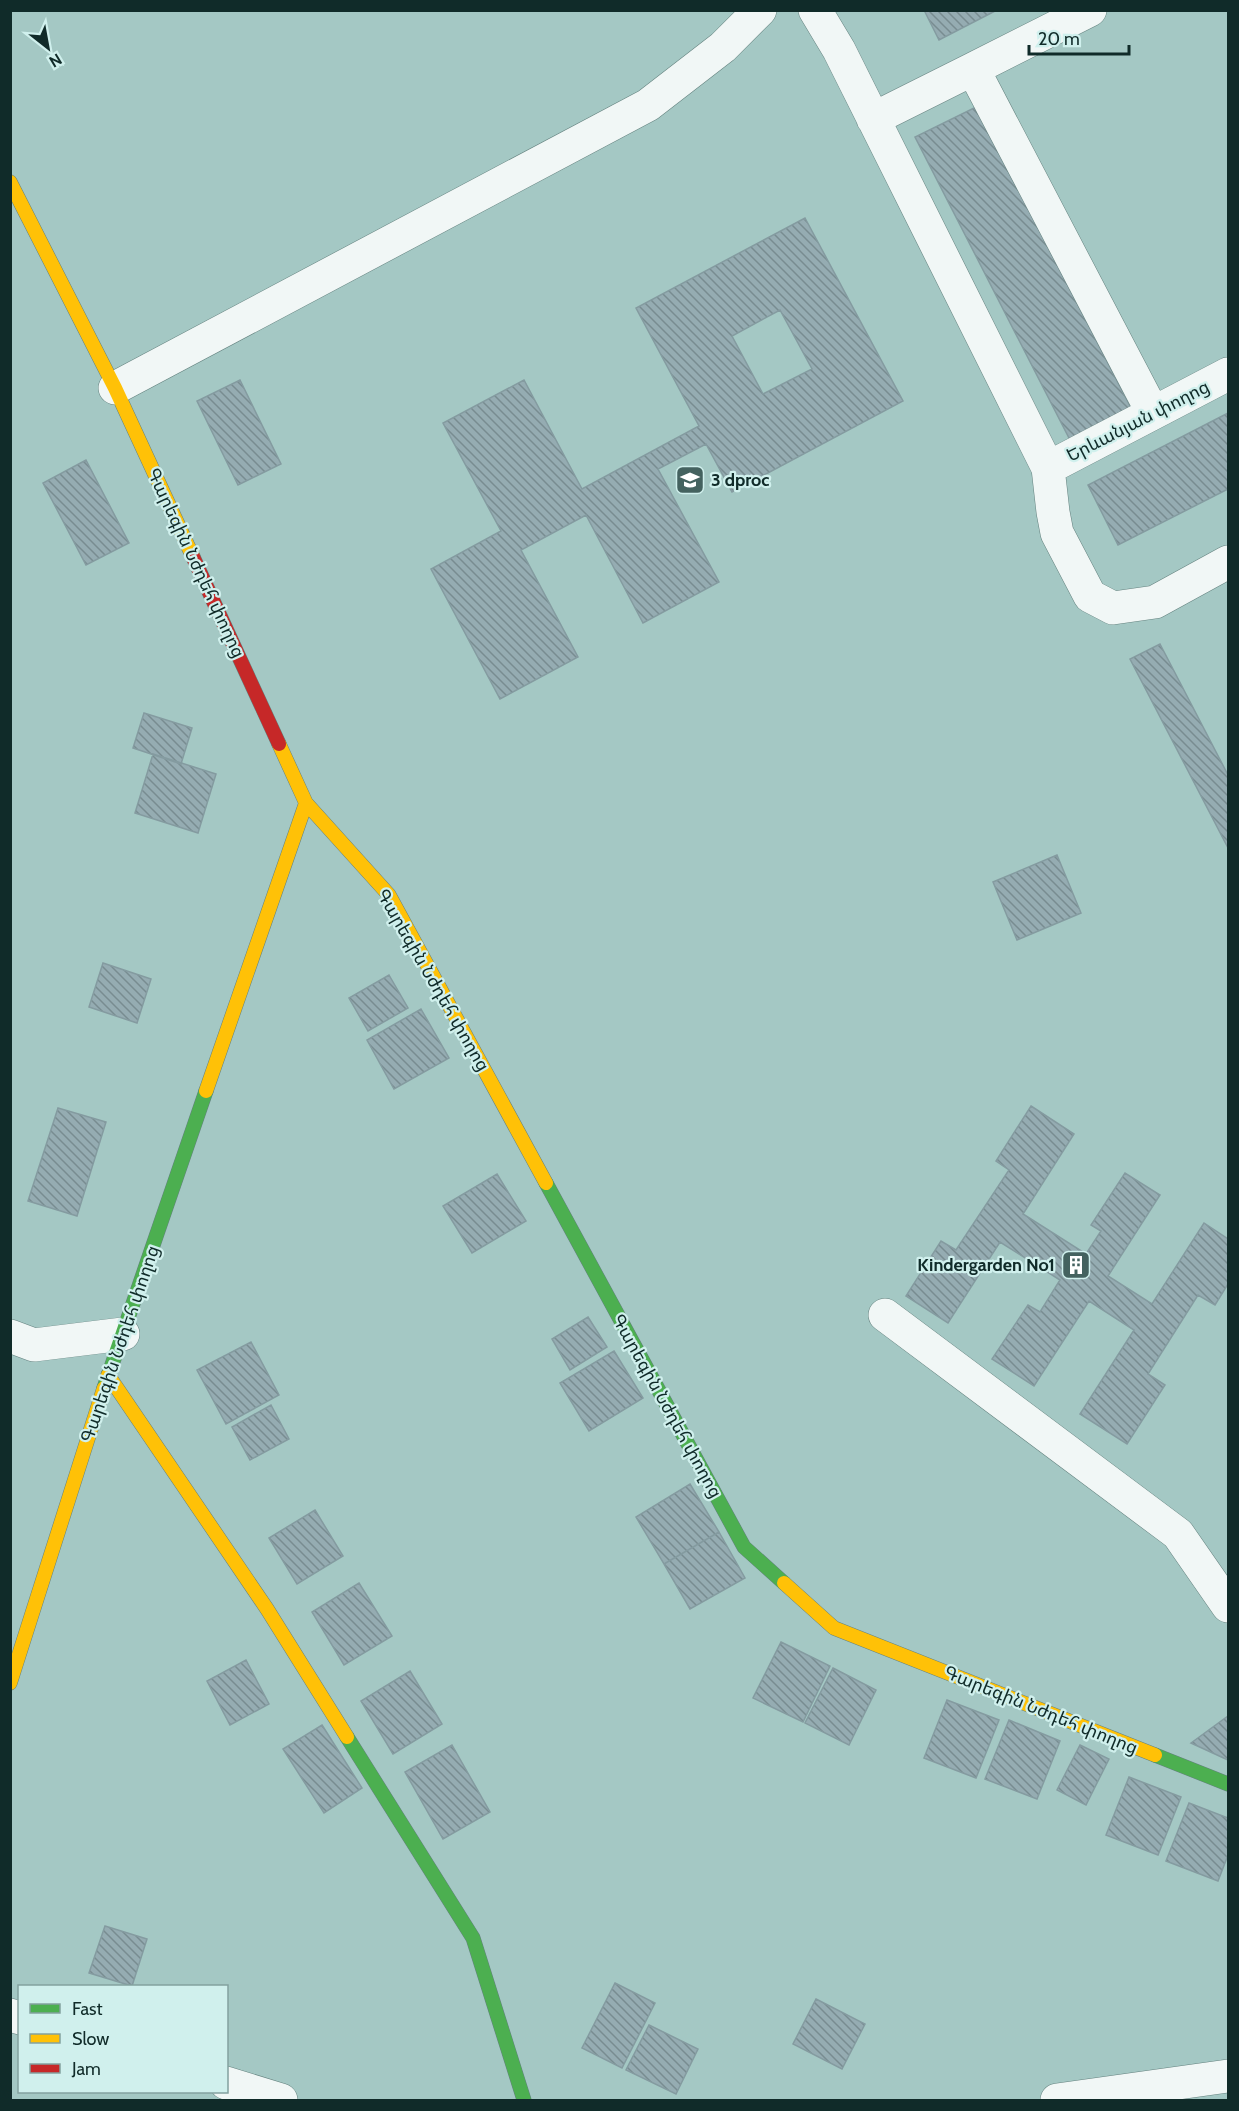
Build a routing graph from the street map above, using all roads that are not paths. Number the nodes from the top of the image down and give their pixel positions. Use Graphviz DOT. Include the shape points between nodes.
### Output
graph roads {
  1 [pos="760,10"];
  2 [pos="815,10"];
  3 [pos="1090,10"];
  4 [pos="973,69"];
  5 [pos="873,119"];
  6 [pos="10,182"];
  7 [pos="1228,374"];
  8 [pos="116,388"];
  9 [pos="1153,413"];
  10 [pos="1048,468"];
  11 [pos="1228,562"];
  12 [pos="306,803"];
  13 [pos="885,1315"];
  14 [pos="123,1334"];
  15 [pos="10,1336"];
  16 [pos="108,1375"];
  17 [pos="1228,1606"];
  18 [pos="10,1683"];
  19 [pos="1228,1785"];
  20 [pos="1228,2076"];
  21 [pos="228,2084"];
  22 [pos="281,2100"];
  23 [pos="524,2100"];
  24 [pos="1057,2100"];
  1 -- 8 [label="street" via="723,47 648,105"];
  2 -- 5 [label="street"];
  3 -- 4 [label="street"];
  4 -- 5 [label="street"];
  4 -- 9 [label="street"];
  5 -- 10 [label="street"];
  6 -- 8 [label="street, Գարեգին Նժդեհ փողոց"];
  7 -- 9 [label="street, Երևանյան փողոց"];
  8 -- 12 [label="street, Գարեգին Նժդեհ փողոց"];
  9 -- 10 [label="street, Երևանյան փողոց"];
  10 -- 11 [label="street, Երևանյան փողոց" via="1057,533 1090,596 1113,608 1155,602"];
  12 -- 14 [label="street, Գարեգին Նժդեհ փողոց"];
  12 -- 19 [label="street, Գարեգին Նժդեհ փողոց" via="389,895 744,1547 834,1628"];
  13 -- 17 [label="street" via="1178,1534"];
  14 -- 15 [label="street" via="34,1345"];
  14 -- 16 [label="street, Գարեգին Նժդեհ փողոց"];
  16 -- 18 [label="street, Գարեգին Նժդեհ փողոց"];
  16 -- 23 [label="street" via="267,1609 473,1938"];
  20 -- 24 [label="street"];
  21 -- 22 [label="street"];
}
